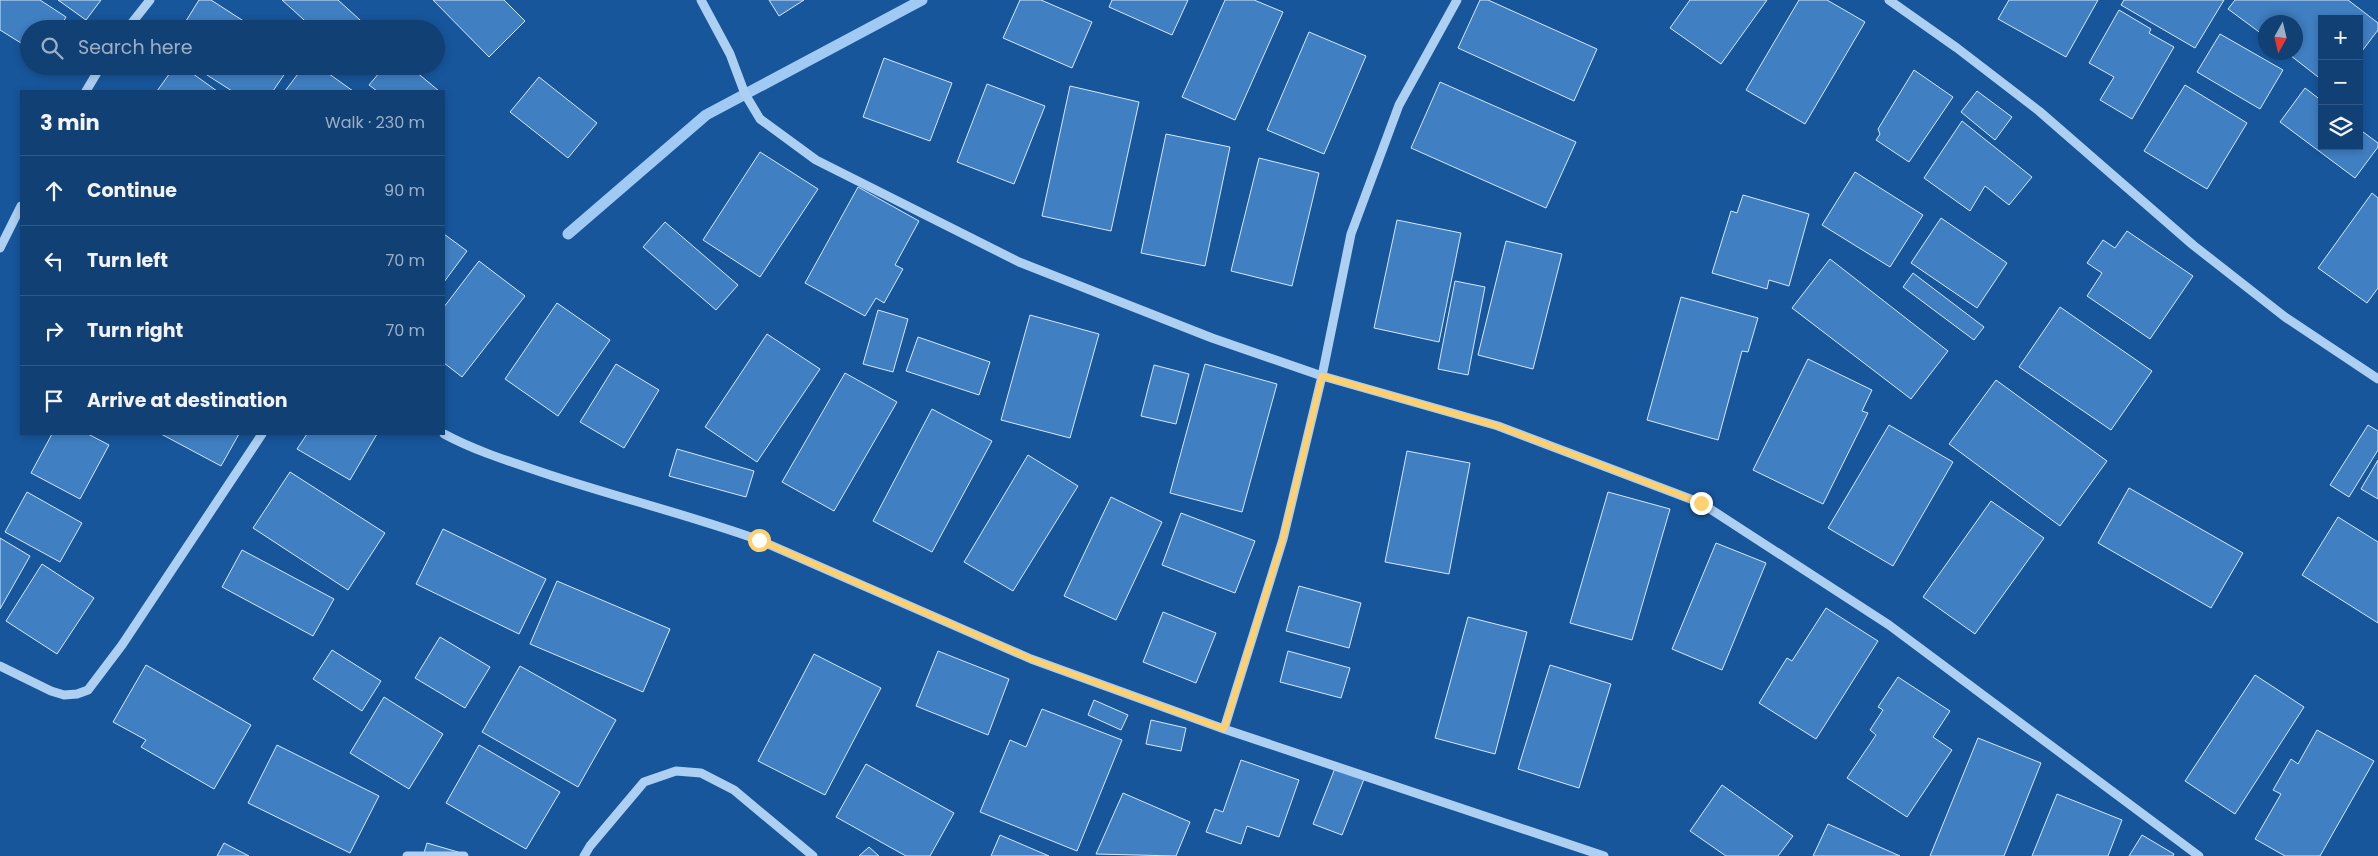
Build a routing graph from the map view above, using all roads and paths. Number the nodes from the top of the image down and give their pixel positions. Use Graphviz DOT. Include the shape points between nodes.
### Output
graph roads {
  1 [pos="150,0"];
  2 [pos="701,0"];
  3 [pos="1457,0"];
  4 [pos="1889,0"];
  5 [pos="134,20"];
  6 [pos="96,75"];
  7 [pos="87,90"];
  8 [pos="20,208"];
  9 [pos="0,248"];
  10 [pos="1322,376"];
  11 [pos="2378,379"];
  12 [pos="261,435"];
  13 [pos="445,435"];
  14 [pos="0,666"];
  15 [pos="1224,729"];
  16 [pos="407,856"];
  17 [pos="464,856"];
  18 [pos="584,856"];
  19 [pos="813,856"];
  20 [pos="1604,856"];
  21 [pos="2199,856"];
  1 -- 5 [label="street"];
  2 -- 10 [label="street" via="760,119 816,160 1020,262 1212,338"];
  3 -- 10 [label="street" via="1399,104 1351,234"];
  4 -- 11 [label="street" via="2039,111 2194,245 2285,317"];
  6 -- 7 [label="street"];
  8 -- 9 [label="street"];
  10 -- 15 [label="street" via="1283,538"];
  10 -- 21 [label="street" via="1498,426 1701,503 1888,626"];
  12 -- 14 [label="street" via="122,645 88,690 64,695"];
  13 -- 15 [label="street" via="469,448 583,487 718,525 759,540 1031,659"];
  15 -- 20 [label="street"];
  16 -- 17 [label="street"];
  18 -- 19 [label="street" via="644,782 676,771 701,773 734,790"];
}
